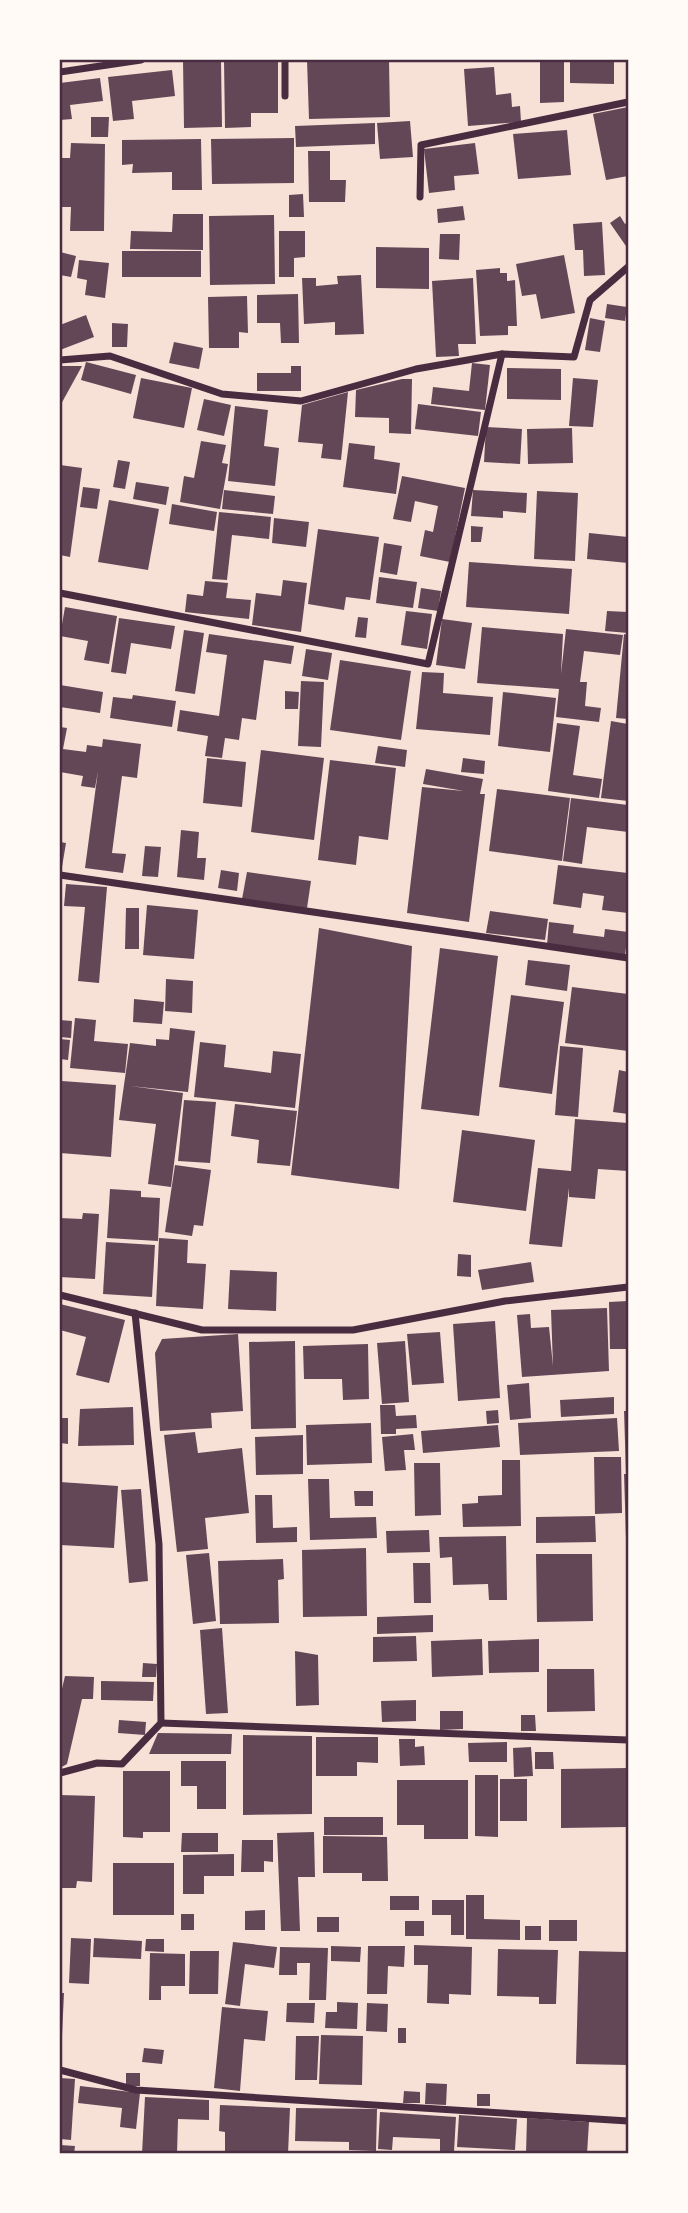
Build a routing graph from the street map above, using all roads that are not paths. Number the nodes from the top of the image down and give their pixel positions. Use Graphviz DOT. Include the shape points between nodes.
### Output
graph roads {
  1 [pos="141,60"];
  2 [pos="285,60"];
  3 [pos="60,72"];
  4 [pos="285,96"];
  5 [pos="628,102"];
  6 [pos="420,197"];
  7 [pos="628,267"];
  8 [pos="502,354"];
  9 [pos="60,360"];
  10 [pos="60,593"];
  11 [pos="60,875"];
  12 [pos="628,958"];
  13 [pos="628,1287"];
  14 [pos="60,1295"];
  15 [pos="135,1313"];
  16 [pos="161,1723"];
  17 [pos="628,1740"];
  18 [pos="60,1773"];
  19 [pos="60,2070"];
  20 [pos="628,2121"];
  1 -- 3 [label="street"];
  2 -- 4 [label="street"];
  5 -- 6 [label="street" via="421,145"];
  7 -- 8 [label="street" via="590,300 574,358"];
  8 -- 9 [label="street" via="416,369 302,401 222,394 110,356"];
  8 -- 10 [label="street" via="428,664"];
  11 -- 12 [label="street"];
  13 -- 15 [label="street" via="505,1301 353,1330 202,1330"];
  14 -- 15 [label="street"];
  15 -- 16 [label="street" via="159,1545"];
  16 -- 17 [label="street"];
  16 -- 18 [label="street" via="122,1764 97,1763"];
  19 -- 20 [label="street" via="136,2090"];
}
